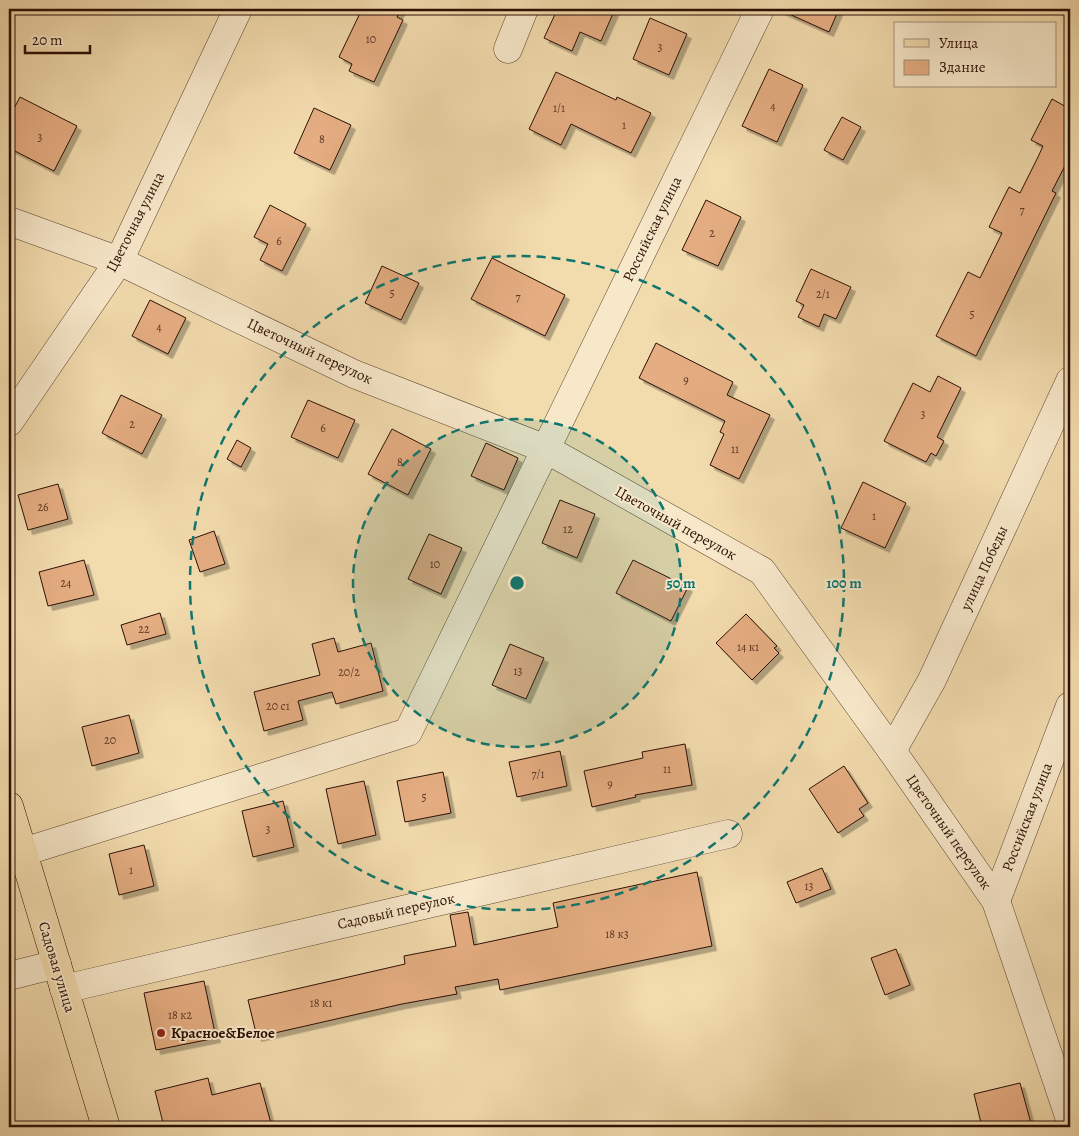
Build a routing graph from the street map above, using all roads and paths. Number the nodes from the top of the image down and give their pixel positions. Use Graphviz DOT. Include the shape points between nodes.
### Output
graph roads {
  1 [pos="238,9"];
  2 [pos="524,9"];
  3 [pos="760,9"];
  4 [pos="508,49"];
  5 [pos="9,221"];
  6 [pos="119,261"];
  7 [pos="1070,381"];
  8 [pos="9,422"];
  9 [pos="546,449"];
  10 [pos="1070,706"];
  11 [pos="892,751"];
  12 [pos="9,806"];
  13 [pos="728,834"];
  14 [pos="23,852"];
  15 [pos="996,900"];
  16 [pos="9,976"];
  17 [pos="60,977"];
  18 [pos="1070,1119"];
  19 [pos="106,1127"];
  1 -- 6 [label="street, Цветочная улица"];
  2 -- 4 [label="street"];
  3 -- 9 [label="street, Российская улица"];
  5 -- 6 [label="street, Цветочный переулок"];
  6 -- 8 [label="street, Цветочная улица"];
  6 -- 9 [label="street, Цветочный переулок" via="354,374"];
  7 -- 11 [label="street, улица Победы" via="932,680"];
  9 -- 11 [label="street, Цветочный переулок" via="762,571"];
  9 -- 14 [label="street, Российская улица" via="408,732"];
  10 -- 15 [label="street, Российская улица"];
  11 -- 15 [label="street, Цветочный переулок"];
  12 -- 14 [label="main road, Садовая улица"];
  13 -- 17 [label="street, Садовый переулок"];
  14 -- 17 [label="main road, Садовая улица"];
  15 -- 18 [label="street, Цветочный переулок"];
  16 -- 17 [label="street, Садовый переулок"];
  17 -- 19 [label="main road, Садовая улица"];
}
